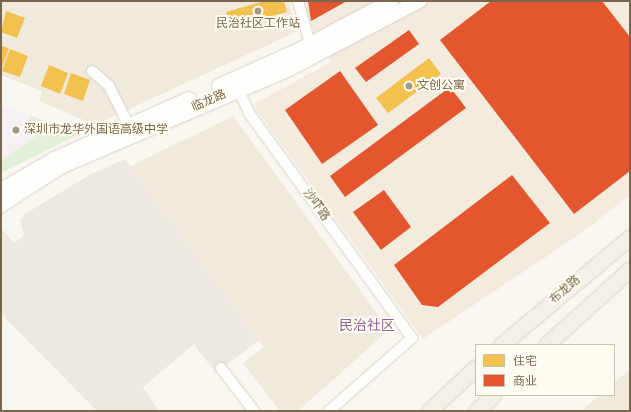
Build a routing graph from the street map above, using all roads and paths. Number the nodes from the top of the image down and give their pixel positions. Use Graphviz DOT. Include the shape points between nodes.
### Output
graph roads {
  1 [pos="298,1"];
  2 [pos="391,1"];
  3 [pos="419,1"];
  4 [pos="310,44"];
  5 [pos="92,71"];
  6 [pos="236,84"];
  7 [pos="129,126"];
  8 [pos="1,190"];
  9 [pos="1,205"];
  10 [pos="630,237"];
  11 [pos="630,269"];
  12 [pos="502,344"];
  13 [pos="547,344"];
  14 [pos="221,368"];
  15 [pos="475,369"];
  16 [pos="492,396"];
  17 [pos="254,411"];
  18 [pos="329,411"];
  19 [pos="429,411"];
  20 [pos="476,411"];
  1 -- 4 [label="street"];
  2 -- 4 [label="main road, 临龙路"];
  3 -- 6 [label="main road, 临龙路" via="289,69"];
  4 -- 6 [label="main road, 临龙路"];
  5 -- 7 [label="street" via="109,86"];
  6 -- 7 [label="main road, 临龙路"];
  6 -- 9 [label="main road, 临龙路" via="62,166"];
  6 -- 18 [label="street, 沙吓路" via="249,113 412,338"];
  7 -- 8 [label="main road, 临龙路" via="55,159"];
  10 -- 12 [label="main road, 布龙路"];
  11 -- 13 [label="main road"];
  14 -- 17 [label="street"];
  15 -- 19 [label="main road"];
  16 -- 20 [label="main road"];
}
